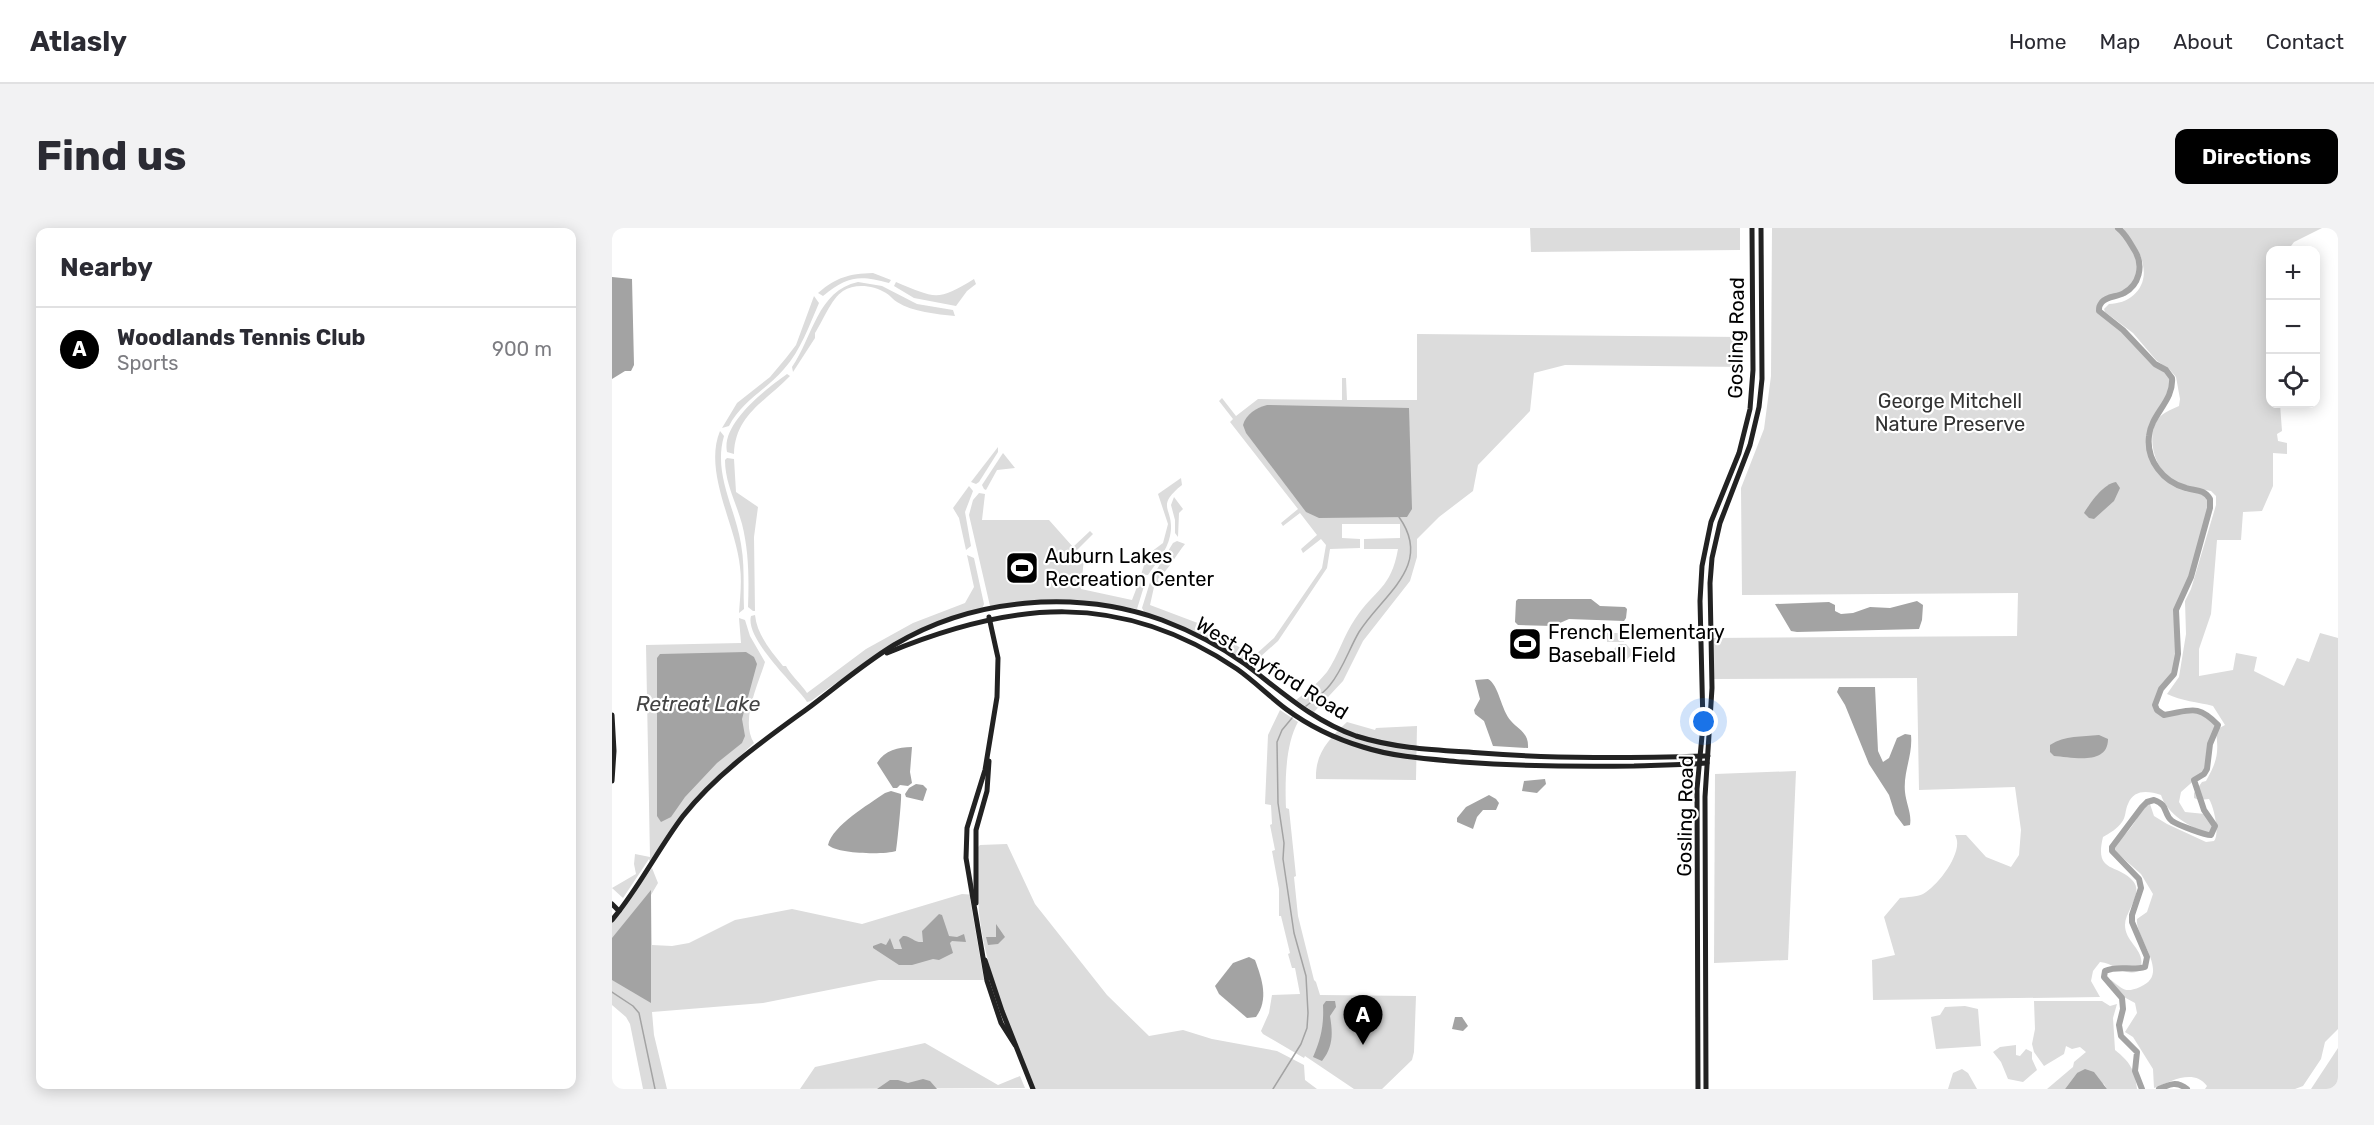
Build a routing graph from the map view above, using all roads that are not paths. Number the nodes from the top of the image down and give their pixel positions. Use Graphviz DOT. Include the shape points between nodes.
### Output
graph roads {
  1 [pos="1752,228"];
  2 [pos="1761,228"];
  3 [pos="987,609"];
  4 [pos="989,618"];
  5 [pos="878,657"];
  6 [pos="612,715"];
  7 [pos="988,750"];
  8 [pos="1437,751"];
  9 [pos="1700,756"];
  10 [pos="1708,756"];
  11 [pos="1436,759"];
  12 [pos="1707,763"];
  13 [pos="1698,764"];
  14 [pos="612,781"];
  15 [pos="612,904"];
  16 [pos="619,911"];
  17 [pos="976,919"];
  18 [pos="612,920"];
  19 [pos="1033,1089"];
  20 [pos="1698,1089"];
  21 [pos="1707,1089"];
  1 -- 9 [label="main road, Gosling Road" via="1751,403 1743,440 1711,522 1702,566"];
  2 -- 10 [label="main road, Gosling Road" via="1761,394 1754,431 1712,558"];
  3 -- 4 [label="main road"];
  3 -- 5 [label="main road, West Rayford Road" via="920,632"];
  3 -- 8 [label="main road, West Rayford Road" via="1070,603 1114,608 1160,620 1220,648 1300,708 1337,728 1375,741"];
  4 -- 5 [label="main road, West Rayford Road"];
  4 -- 7 [label="main road" via="999,678"];
  4 -- 11 [label="main road, West Rayford Road" via="1070,611 1113,616 1160,629 1216,656 1299,717 1330,734 1390,754"];
  5 -- 16 [label="main road, West Rayford Road" via="716,779 682,817"];
  6 -- 14 [label="main road"];
  7 -- 17 [label="main road" via="988,786 975,836"];
  7 -- 17 [label="main road" via="966,837"];
  8 -- 9 [label="main road, West Rayford Road" via="1519,757"];
  8 -- 11 [label="main road"];
  9 -- 10 [label="main road, West Rayford Road"];
  9 -- 13 [label="main road, Gosling Road"];
  10 -- 12 [label="main road, Gosling Road"];
  11 -- 13 [label="main road, West Rayford Road" via="1552,766"];
  12 -- 13 [label="main road, West Rayford Road"];
  12 -- 21 [label="main road, Gosling Road"];
  13 -- 20 [label="main road, Gosling Road"];
  15 -- 16 [label="main road"];
  16 -- 18 [label="main road, West Rayford Road"];
  17 -- 19 [label="main road" via="981,947"];
}
